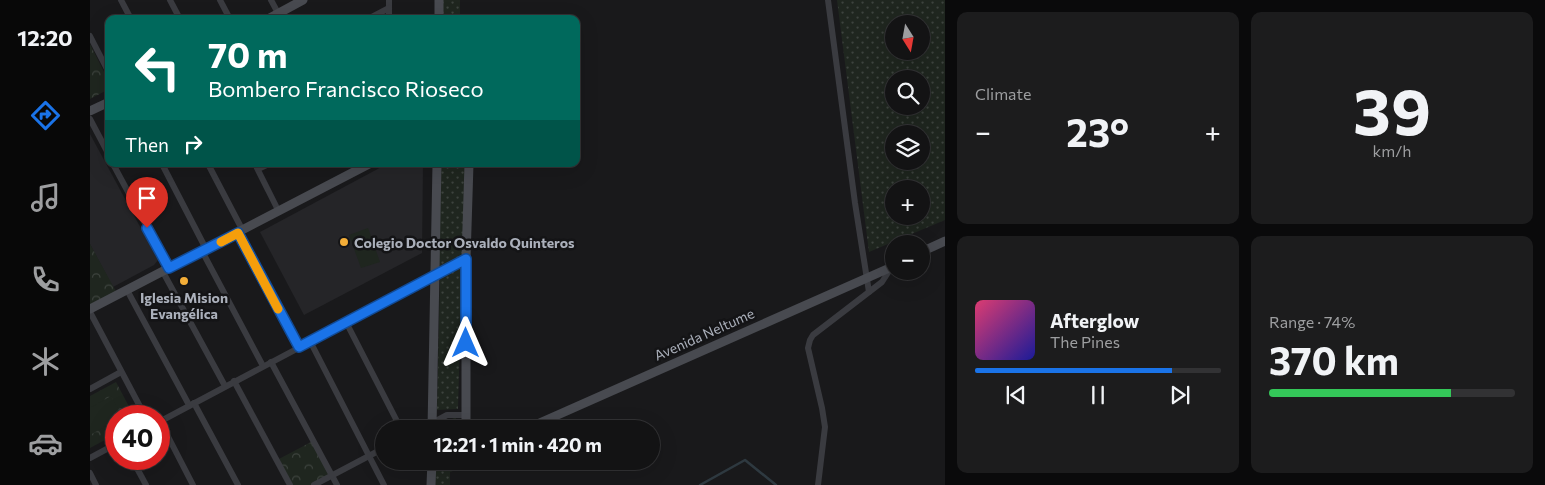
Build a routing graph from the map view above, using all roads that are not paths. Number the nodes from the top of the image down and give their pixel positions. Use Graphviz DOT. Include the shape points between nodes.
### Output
graph roads {
  1 [pos="122,0"];
  2 [pos="170,0"];
  3 [pos="220,0"];
  4 [pos="272,0"];
  5 [pos="303,0"];
  6 [pos="389,0"];
  7 [pos="440,0"];
  8 [pos="828,0"];
  9 [pos="389,8"];
  10 [pos="278,13"];
  11 [pos="129,15"];
  12 [pos="178,15"];
  13 [pos="228,15"];
  14 [pos="275,15"];
  15 [pos="376,15"];
  16 [pos="389,15"];
  17 [pos="439,15"];
  18 [pos="90,36"];
  19 [pos="105,65"];
  20 [pos="105,104"];
  21 [pos="90,111"];
  22 [pos="90,119"];
  23 [pos="105,147"];
  24 [pos="114,167"];
  25 [pos="163,167"];
  26 [pos="209,167"];
  27 [pos="256,167"];
  28 [pos="363,167"];
  29 [pos="437,167"];
  30 [pos="469,167"];
  31 [pos="279,212"];
  32 [pos="240,232"];
  33 [pos="945,241"];
  34 [pos="930,248"];
  35 [pos="204,250"];
  36 [pos="466,259"];
  37 [pos="885,269"];
  38 [pos="166,270"];
  39 [pos="436,274"];
  40 [pos="866,277"];
  41 [pos="885,278"];
  42 [pos="127,290"];
  43 [pos="869,292"];
  44 [pos="90,311"];
  45 [pos="346,322"];
  46 [pos="310,341"];
  47 [pos="299,347"];
  48 [pos="271,362"];
  49 [pos="263,366"];
  50 [pos="122,372"];
  51 [pos="234,382"];
  52 [pos="225,386"];
  53 [pos="90,389"];
  54 [pos="192,404"];
  55 [pos="139,405"];
  56 [pos="170,415"];
  57 [pos="466,415"];
  58 [pos="396,420"];
  59 [pos="432,420"];
  60 [pos="440,420"];
  61 [pos="466,420"];
  62 [pos="546,420"];
  63 [pos="170,442"];
  64 [pos="105,450"];
  65 [pos="375,453"];
  66 [pos="369,456"];
  67 [pos="90,458"];
  68 [pos="138,470"];
  69 [pos="432,470"];
  70 [pos="90,473"];
  71 [pos="332,475"];
  72 [pos="96,485"];
  73 [pos="146,485"];
  74 [pos="193,485"];
  75 [pos="238,485"];
  76 [pos="290,485"];
  77 [pos="314,485"];
  78 [pos="337,485"];
  79 [pos="384,485"];
  80 [pos="431,485"];
  81 [pos="818,485"];
  1 -- 11 [label="street"];
  2 -- 12 [label="street"];
  3 -- 13 [label="street"];
  4 -- 10 [label="street"];
  5 -- 10 [label="street"];
  6 -- 9 [label="street"];
  7 -- 17 [label="street"];
  8 -- 40 [label="street"];
  9 -- 15 [label="street"];
  9 -- 16 [label="street"];
  10 -- 14 [label="street"];
  18 -- 19 [label="street"];
  20 -- 21 [label="street"];
  22 -- 23 [label="street"];
  24 -- 38 [label="street"];
  25 -- 35 [label="street"];
  26 -- 32 [label="street"];
  27 -- 31 [label="street"];
  28 -- 31 [label="street"];
  29 -- 39 [label="street"];
  30 -- 36 [label="street"];
  31 -- 32 [label="street"];
  32 -- 35 [label="street"];
  32 -- 47 [label="street"];
  33 -- 34 [label="street"];
  35 -- 38 [label="street"];
  35 -- 49 [label="street"];
  36 -- 39 [label="street"];
  36 -- 57 [label="street"];
  37 -- 40 [label="street, Avenida Neltume"];
  38 -- 42 [label="street"];
  38 -- 52 [label="street"];
  39 -- 45 [label="street"];
  39 -- 59 [label="street"];
  40 -- 43 [label="street"];
  40 -- 62 [label="street, Avenida Neltume"];
  41 -- 43 [label="street"];
  42 -- 44 [label="street"];
  42 -- 54 [label="street"];
  43 -- 81 [label="street" via="810,340 808,348 825,427"];
  44 -- 50 [label="street"];
  45 -- 46 [label="street"];
  45 -- 58 [label="street"];
  46 -- 47 [label="street"];
  46 -- 66 [label="street"];
  47 -- 48 [label="street"];
  48 -- 49 [label="street"];
  48 -- 71 [label="street"];
  49 -- 51 [label="street"];
  50 -- 53 [label="street"];
  50 -- 55 [label="street"];
  51 -- 52 [label="street"];
  51 -- 76 [label="street"];
  52 -- 54 [label="street"];
  54 -- 56 [label="street"];
  54 -- 75 [label="street"];
  57 -- 60 [label="street" via="447,415"];
  57 -- 61 [label="street"];
  63 -- 74 [label="street"];
  64 -- 67 [label="street"];
  65 -- 66 [label="street"];
  66 -- 71 [label="street"];
  66 -- 79 [label="street"];
  68 -- 73 [label="street"];
  69 -- 80 [label="street"];
  70 -- 72 [label="street"];
  71 -- 77 [label="street"];
  71 -- 78 [label="street"];
}
